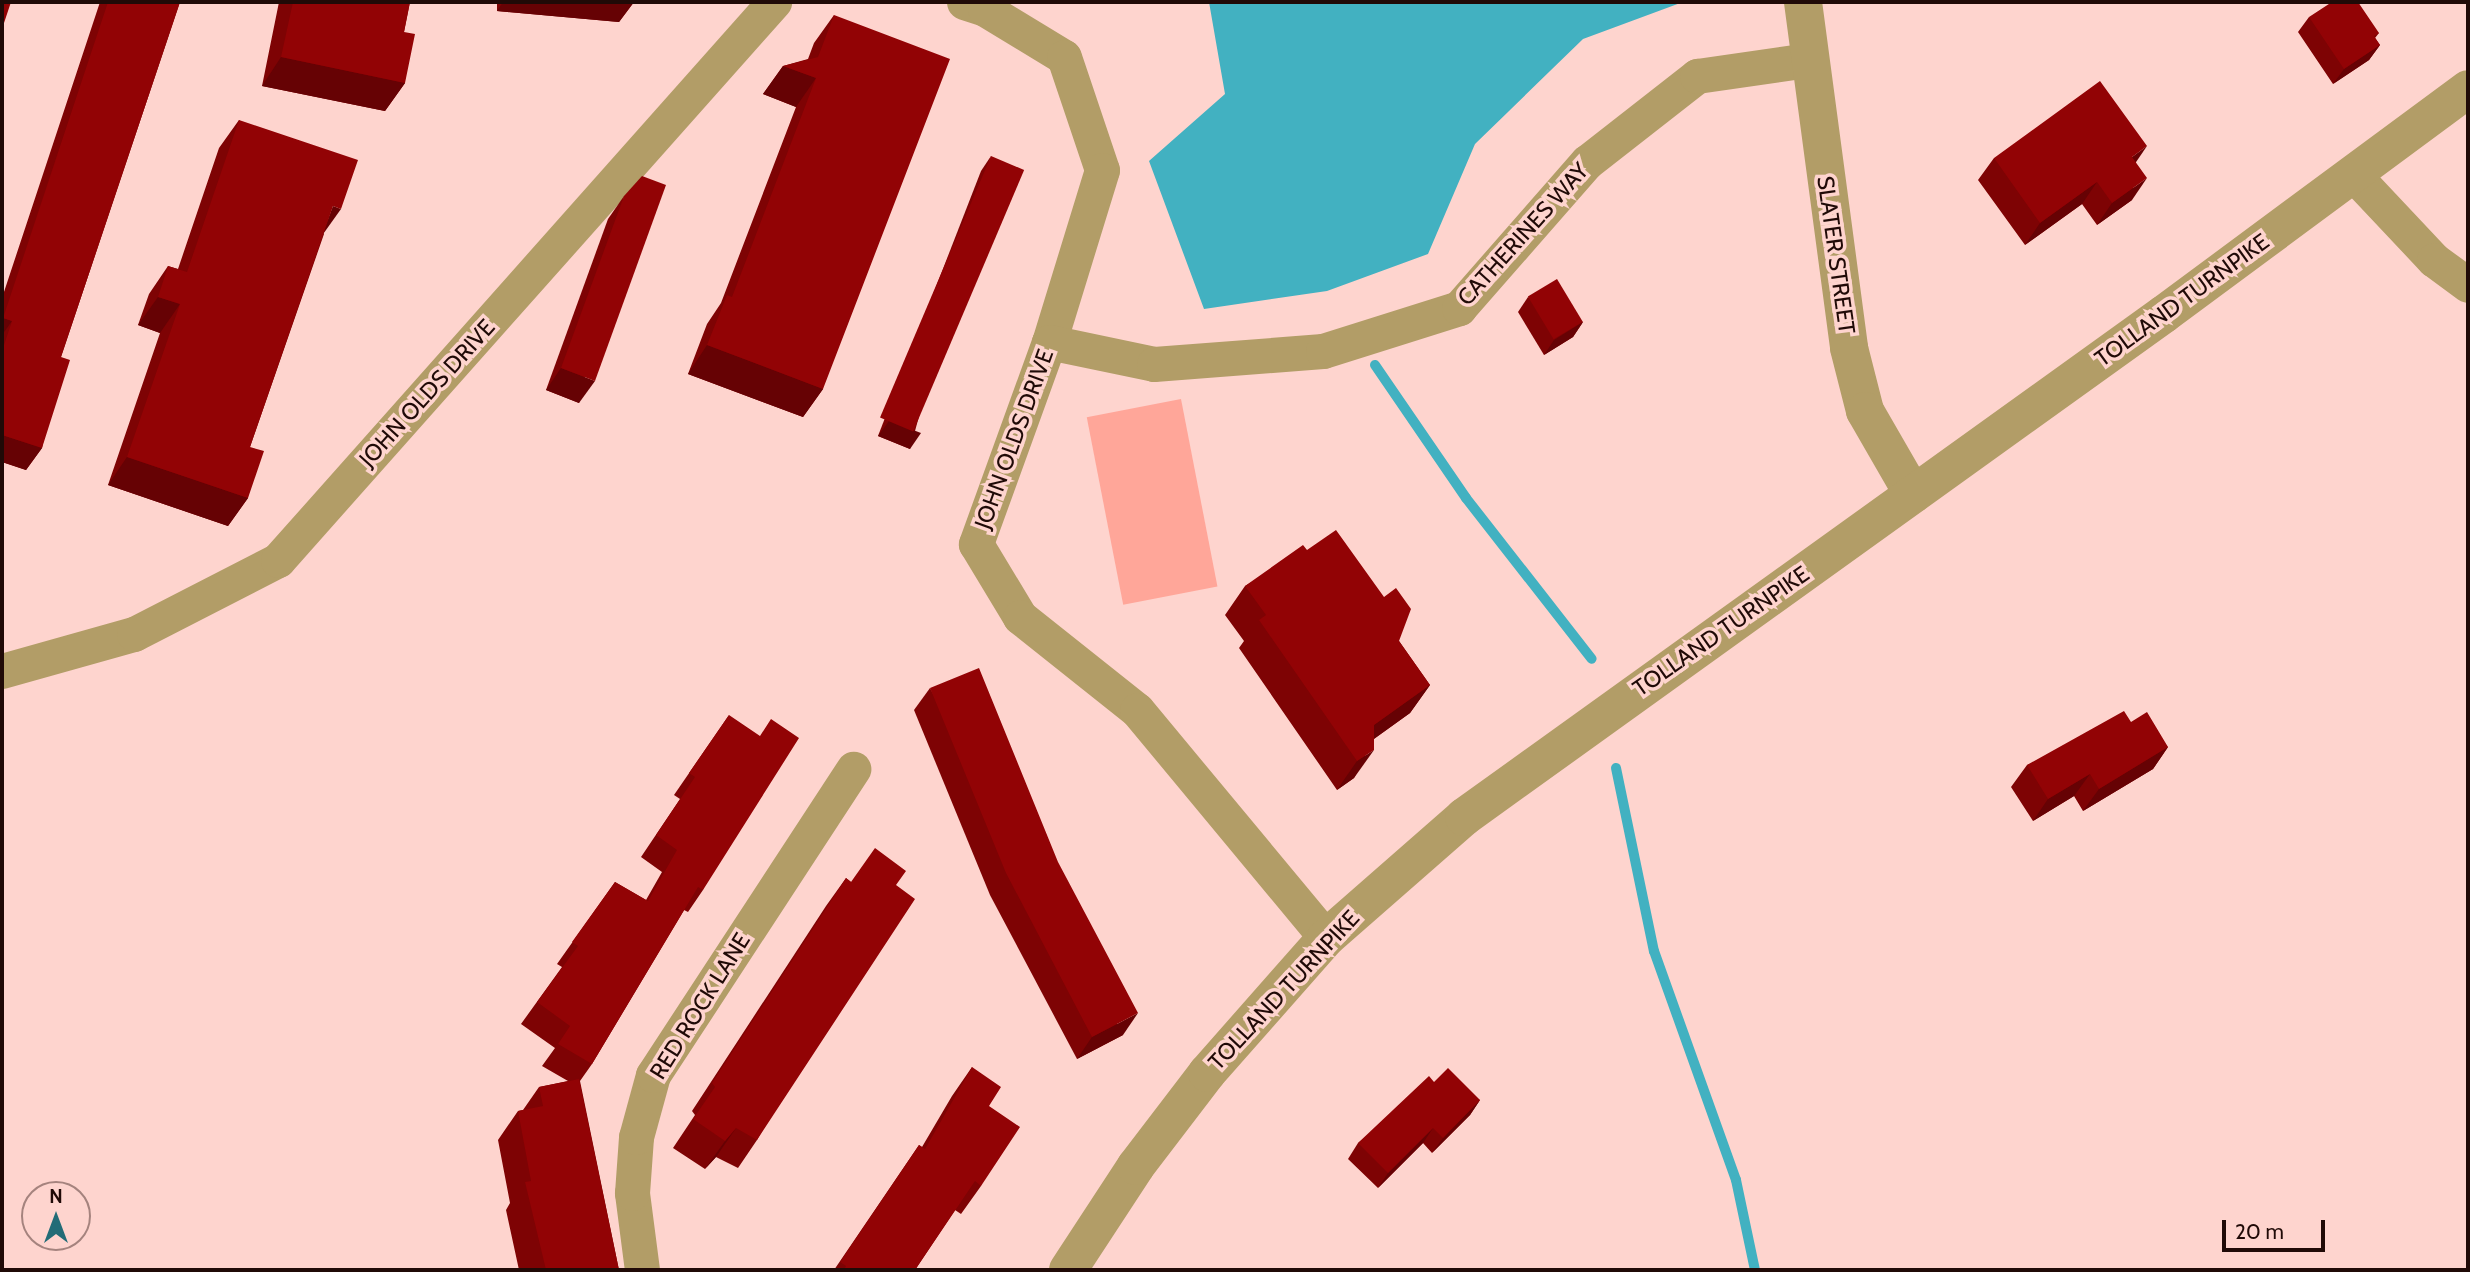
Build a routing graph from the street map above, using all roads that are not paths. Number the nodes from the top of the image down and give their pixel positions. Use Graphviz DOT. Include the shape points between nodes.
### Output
graph roads {
  1 [pos="774,2"];
  2 [pos="964,2"];
  3 [pos="1803,2"];
  4 [pos="1808,60"];
  5 [pos="2468,89"];
  6 [pos="2353,174"];
  7 [pos="2468,285"];
  8 [pos="1049,342"];
  9 [pos="1913,494"];
  10 [pos="2,671"];
  11 [pos="853,769"];
  12 [pos="1326,938"];
  13 [pos="642,1270"];
  14 [pos="1068,1270"];
  1 -- 10 [label="street, JOHN OLDS DRIVE" via="278,560 134,634"];
  2 -- 8 [label="street, JOHN OLDS DRIVE" via="985,9 1063,57 1102,170"];
  3 -- 4 [label="street, SLATER STREET"];
  4 -- 8 [label="street, CATHERINES WAY" via="1696,76 1587,162 1459,308 1323,351 1154,364"];
  4 -- 9 [label="street, SLATER STREET" via="1852,360 1865,411"];
  5 -- 6 [label="street, TOLLAND TURNPIKE"];
  6 -- 7 [label="street" via="2434,260"];
  6 -- 9 [label="street, TOLLAND TURNPIKE"];
  8 -- 12 [label="street, JOHN OLDS DRIVE" via="976,544 1020,617 1137,710"];
  9 -- 12 [label="street, TOLLAND TURNPIKE" via="1464,817"];
  11 -- 13 [label="street, RED ROCK LANE" via="653,1075 636,1137 632,1193"];
  12 -- 14 [label="street, TOLLAND TURNPIKE" via="1207,1073 1136,1166"];
}
